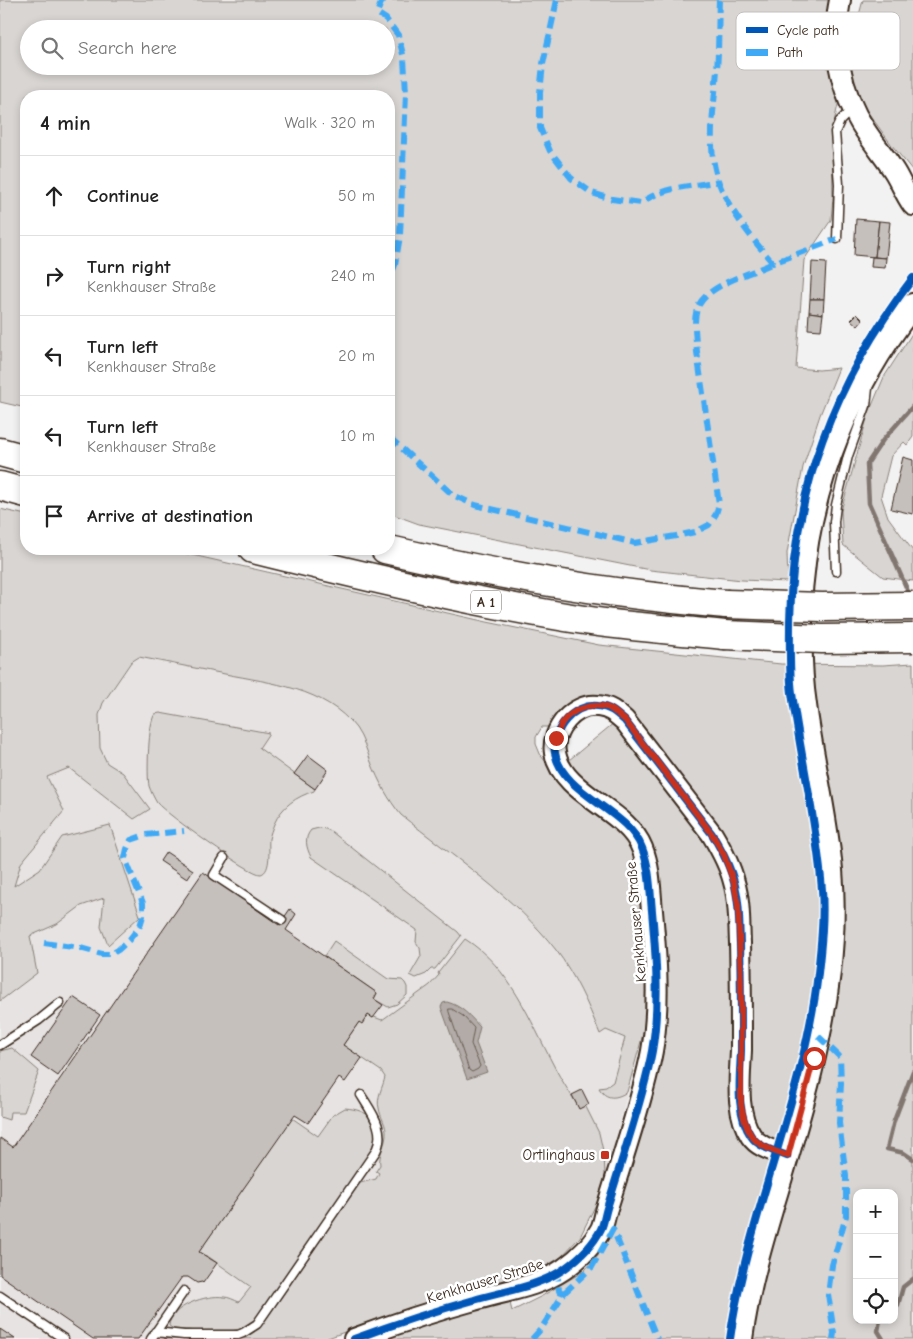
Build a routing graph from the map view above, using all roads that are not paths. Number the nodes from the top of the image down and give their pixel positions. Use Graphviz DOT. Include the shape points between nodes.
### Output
graph roads {
  1 [pos="840,70"];
  2 [pos="853,108"];
  3 [pos="895,173"];
  4 [pos="913,188"];
  5 [pos="913,205"];
  6 [pos="837,239"];
  7 [pos="913,305"];
  8 [pos="866,376"];
  9 [pos="0,452"];
  10 [pos="20,457"];
  11 [pos="0,486"];
  12 [pos="20,491"];
  13 [pos="395,551"];
  14 [pos="278,555"];
  15 [pos="836,570"];
  16 [pos="913,606"];
  17 [pos="913,638"];
  18 [pos="224,858"];
  19 [pos="282,920"];
  20 [pos="60,1003"];
  21 [pos="0,1045"];
  22 [pos="361,1095"];
  23 [pos="788,1156"];
  24 [pos="184,1291"];
  25 [pos="0,1296"];
  26 [pos="153,1336"];
  27 [pos="64,1339"];
  28 [pos="354,1339"];
  29 [pos="741,1339"];
  1 -- 2 [label="street"];
  2 -- 3 [label="street"];
  2 -- 6 [label="lane" via="840,121 835,132 839,204"];
  3 -- 4 [label="street"];
  3 -- 5 [label="street"];
  7 -- 8 [label="main road" via="882,347"];
  8 -- 15 [label="lane" via="869,390 866,406 848,456 836,505"];
  8 -- 23 [label="main road" via="825,470 809,529 802,583 800,662 811,750 829,850 833,926 820,1028"];
  9 -- 10 [label="highway"];
  11 -- 12 [label="highway"];
  13 -- 16 [label="highway, A 1, bridge" via="590,590 660,599 822,608"];
  14 -- 17 [label="highway, A 1, bridge" via="381,580 585,620 724,635"];
  18 -- 19 [label="lane" via="214,875"];
  20 -- 21 [label="lane"];
  22 -- 26 [label="lane" via="379,1129 380,1141 376,1151 257,1324 238,1335"];
  23 -- 28 [label="street, Kenkhauser Straße" via="758,1143 752,1137 743,1113 738,905 724,855 712,834 625,720 610,708 595,705 582,708 562,723 555,752 561,769 573,783 620,820 642,847 648,869 656,982 652,1051 600,1229 578,1258 539,1282 448,1307"];
  23 -- 29 [label="main road" via="755,1267"];
  24 -- 26 [label="lane"];
  25 -- 27 [label="lane"];
}
